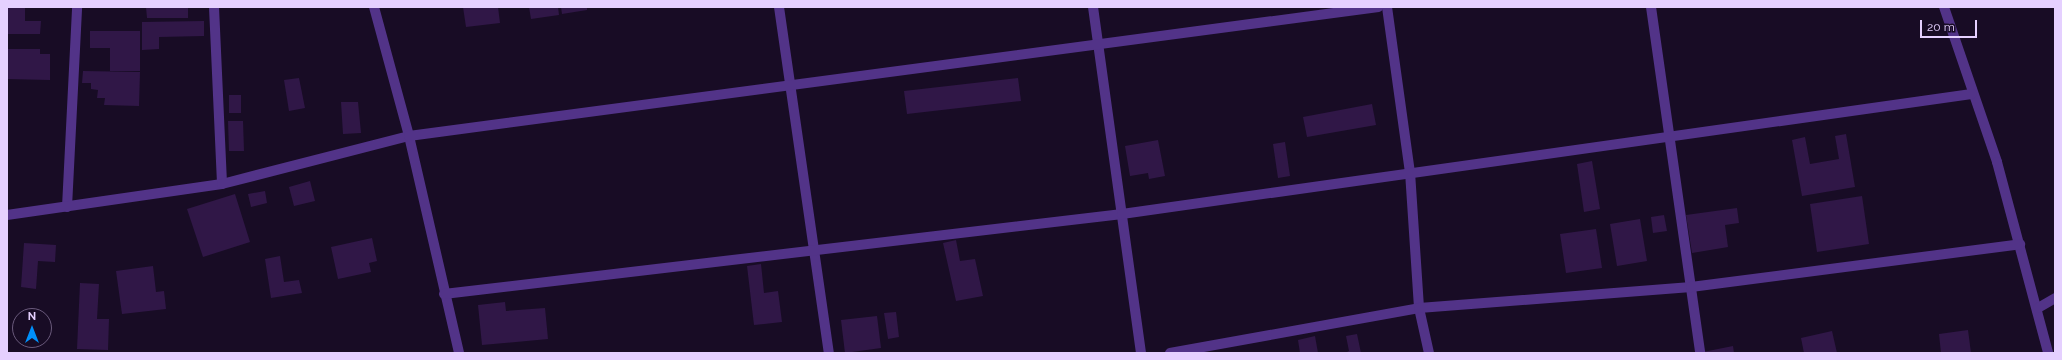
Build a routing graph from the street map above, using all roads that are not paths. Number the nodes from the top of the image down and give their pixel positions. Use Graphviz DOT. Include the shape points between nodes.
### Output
graph roads {
  1 [pos="77,7"];
  2 [pos="214,7"];
  3 [pos="374,7"];
  4 [pos="779,7"];
  5 [pos="1093,7"];
  6 [pos="1378,7"];
  7 [pos="1387,7"];
  8 [pos="1651,7"];
  9 [pos="1944,7"];
  10 [pos="1098,44"];
  11 [pos="790,85"];
  12 [pos="1972,94"];
  13 [pos="409,136"];
  14 [pos="1670,136"];
  15 [pos="1410,172"];
  16 [pos="222,184"];
  17 [pos="67,207"];
  18 [pos="7,214"];
  19 [pos="1122,214"];
  20 [pos="2020,244"];
  21 [pos="814,250"];
  22 [pos="1691,287"];
  23 [pos="444,294"];
  24 [pos="2055,298"];
  25 [pos="1419,308"];
  26 [pos="2038,308"];
  27 [pos="459,353"];
  28 [pos="829,353"];
  29 [pos="1141,353"];
  30 [pos="1170,353"];
  31 [pos="1429,353"];
  32 [pos="1700,353"];
  33 [pos="2048,353"];
  1 -- 17 [label="street"];
  2 -- 16 [label="street"];
  3 -- 13 [label="street"];
  4 -- 11 [label="street"];
  5 -- 10 [label="street"];
  6 -- 10 [label="street"];
  7 -- 15 [label="street"];
  8 -- 14 [label="street"];
  9 -- 12 [label="street"];
  10 -- 11 [label="street"];
  10 -- 19 [label="street"];
  11 -- 13 [label="street"];
  11 -- 21 [label="street"];
  12 -- 14 [label="street"];
  12 -- 20 [label="street" via="1997,162"];
  13 -- 16 [label="street"];
  13 -- 23 [label="street"];
  14 -- 15 [label="street"];
  14 -- 22 [label="street"];
  15 -- 19 [label="street"];
  15 -- 25 [label="street"];
  16 -- 17 [label="street"];
  17 -- 18 [label="street"];
  19 -- 21 [label="street"];
  19 -- 29 [label="street"];
  20 -- 22 [label="street"];
  20 -- 26 [label="street"];
  21 -- 23 [label="street"];
  21 -- 28 [label="street"];
  22 -- 25 [label="street"];
  22 -- 32 [label="street"];
  23 -- 27 [label="street"];
  24 -- 26 [label="street"];
  25 -- 30 [label="street"];
  25 -- 31 [label="street"];
  26 -- 33 [label="street"];
}
